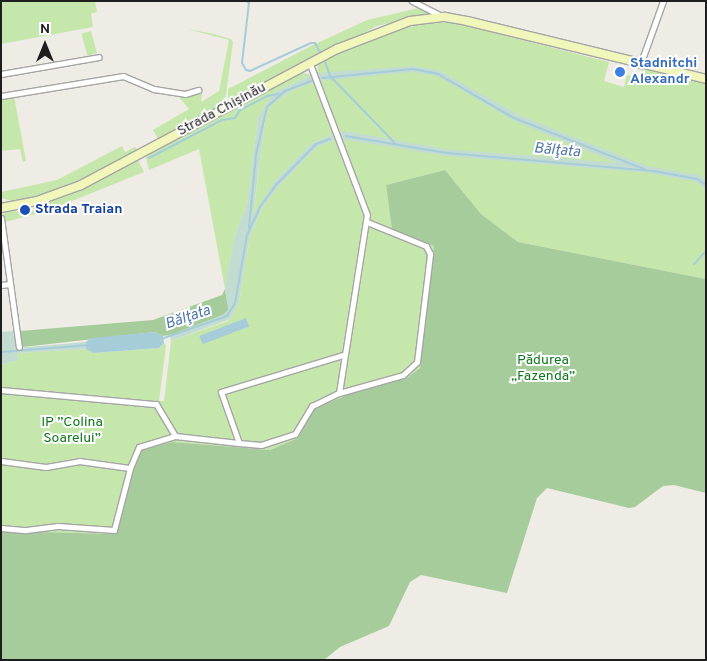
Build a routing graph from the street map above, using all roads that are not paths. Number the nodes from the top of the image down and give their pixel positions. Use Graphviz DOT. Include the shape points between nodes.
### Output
graph roads {
  1 [pos="412,1"];
  2 [pos="663,1"];
  3 [pos="444,17"];
  4 [pos="99,57"];
  5 [pos="310,64"];
  6 [pos="640,66"];
  7 [pos="1,74"];
  8 [pos="706,79"];
  9 [pos="198,90"];
  10 [pos="1,96"];
  11 [pos="1,207"];
  12 [pos="1,218"];
  13 [pos="367,222"];
  14 [pos="10,284"];
  15 [pos="1,285"];
  16 [pos="19,347"];
  17 [pos="344,355"];
  18 [pos="1,390"];
  19 [pos="339,393"];
  20 [pos="175,436"];
  21 [pos="239,443"];
  22 [pos="1,461"];
  23 [pos="130,468"];
  24 [pos="1,528"];
  1 -- 3 [label="street, Strada Chișinău"];
  2 -- 6 [label="street"];
  3 -- 5 [label="street, Strada Chișinău" via="392,25"];
  3 -- 6 [label="street, Strada Chișinău"];
  4 -- 7 [label="street"];
  5 -- 11 [label="street, Strada Chișinău" via="81,185 37,201"];
  5 -- 13 [label="street"];
  6 -- 8 [label="street, Strada Chișinău"];
  9 -- 10 [label="street" via="185,94 154,89 123,76"];
  12 -- 14 [label="street"];
  13 -- 17 [label="street" via="362,231"];
  13 -- 19 [label="street" via="426,246 430,254 417,362 403,375"];
  14 -- 15 [label="street"];
  14 -- 16 [label="street"];
  17 -- 19 [label="street"];
  17 -- 21 [label="street" via="221,392"];
  18 -- 20 [label="street" via="156,404"];
  19 -- 21 [label="street" via="312,406 295,434 261,445"];
  20 -- 21 [label="street"];
  20 -- 23 [label="street" via="139,447"];
  22 -- 23 [label="street" via="46,467 79,461"];
  23 -- 24 [label="street" via="114,530 58,526 26,530"];
}
